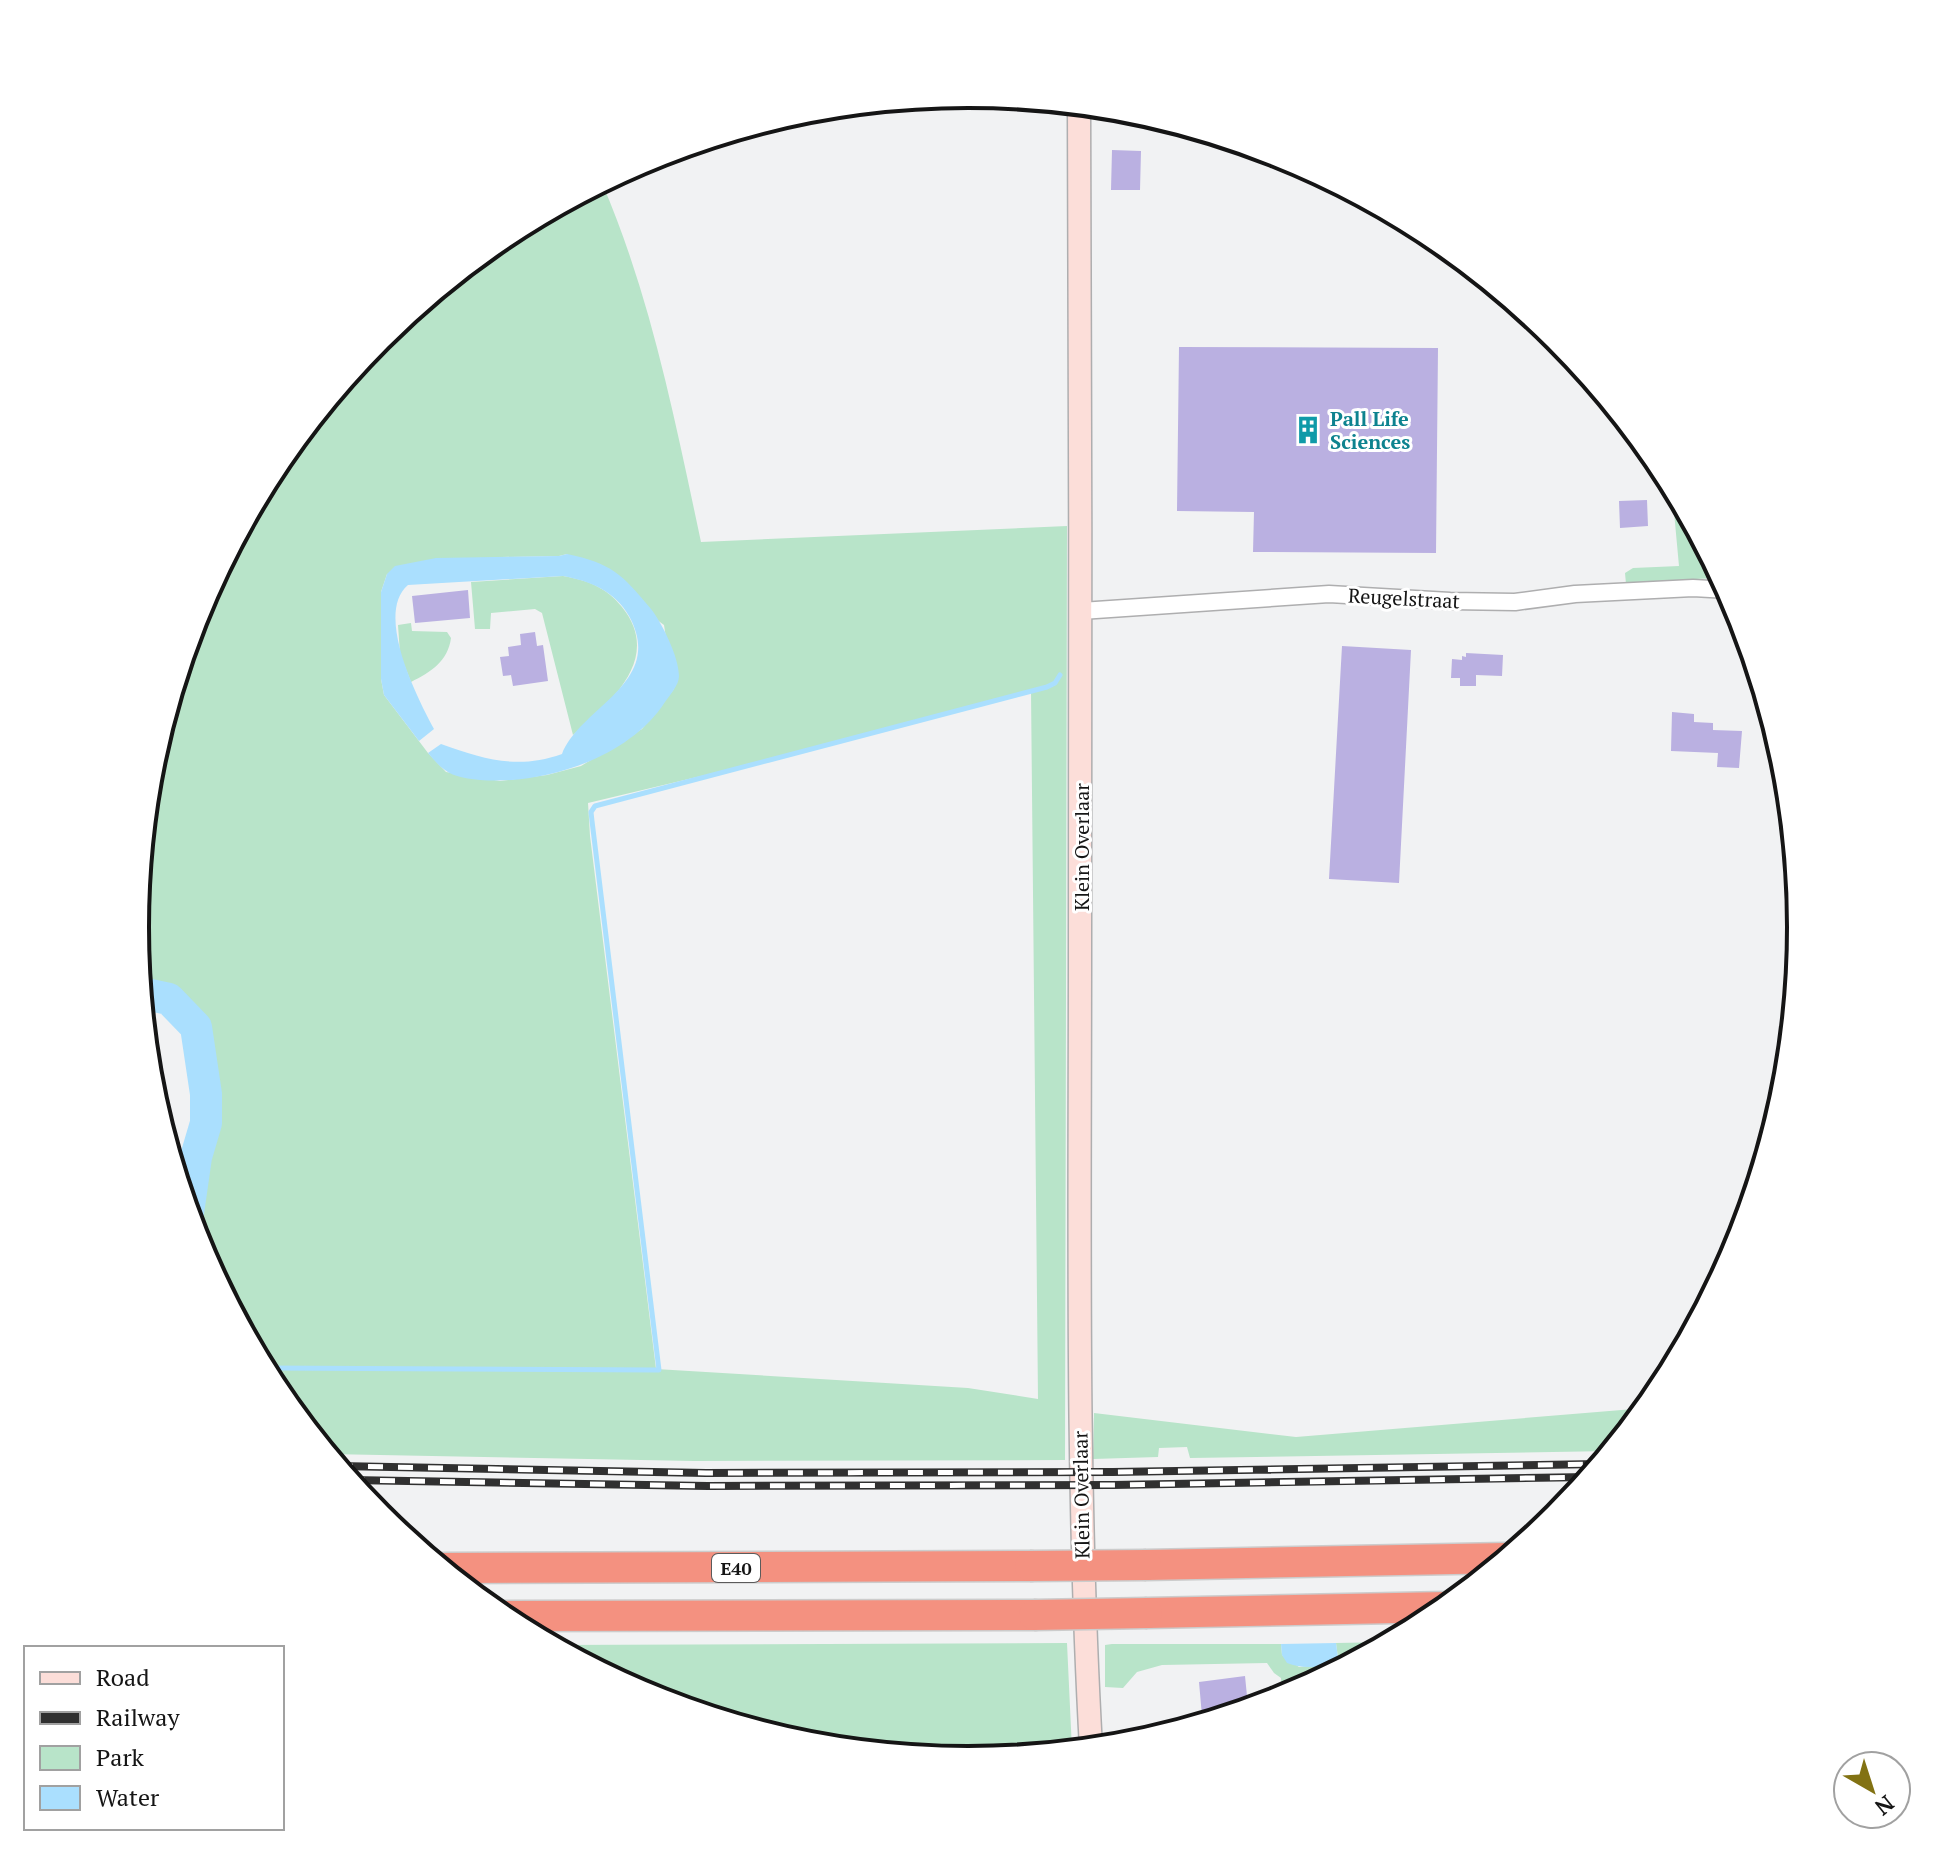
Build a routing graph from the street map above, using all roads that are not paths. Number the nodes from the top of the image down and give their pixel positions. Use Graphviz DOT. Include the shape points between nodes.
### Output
graph roads {
  1 [pos="1079,116"];
  2 [pos="1714,589"];
  3 [pos="1081,611"];
  4 [pos="1490,1558"];
  5 [pos="458,1568"];
  6 [pos="1424,1607"];
  7 [pos="526,1616"];
  8 [pos="1090,1736"];
  1 -- 3 [label="main road, Klein Overlaar"];
  2 -- 3 [label="street, Reugelstraat" via="1575,594 1515,602 1329,594"];
  3 -- 8 [label="main road, Klein Overlaar" via="1079,1399"];
  4 -- 5 [label="highway, E40, bridge"];
  6 -- 7 [label="highway, bridge"];
}
